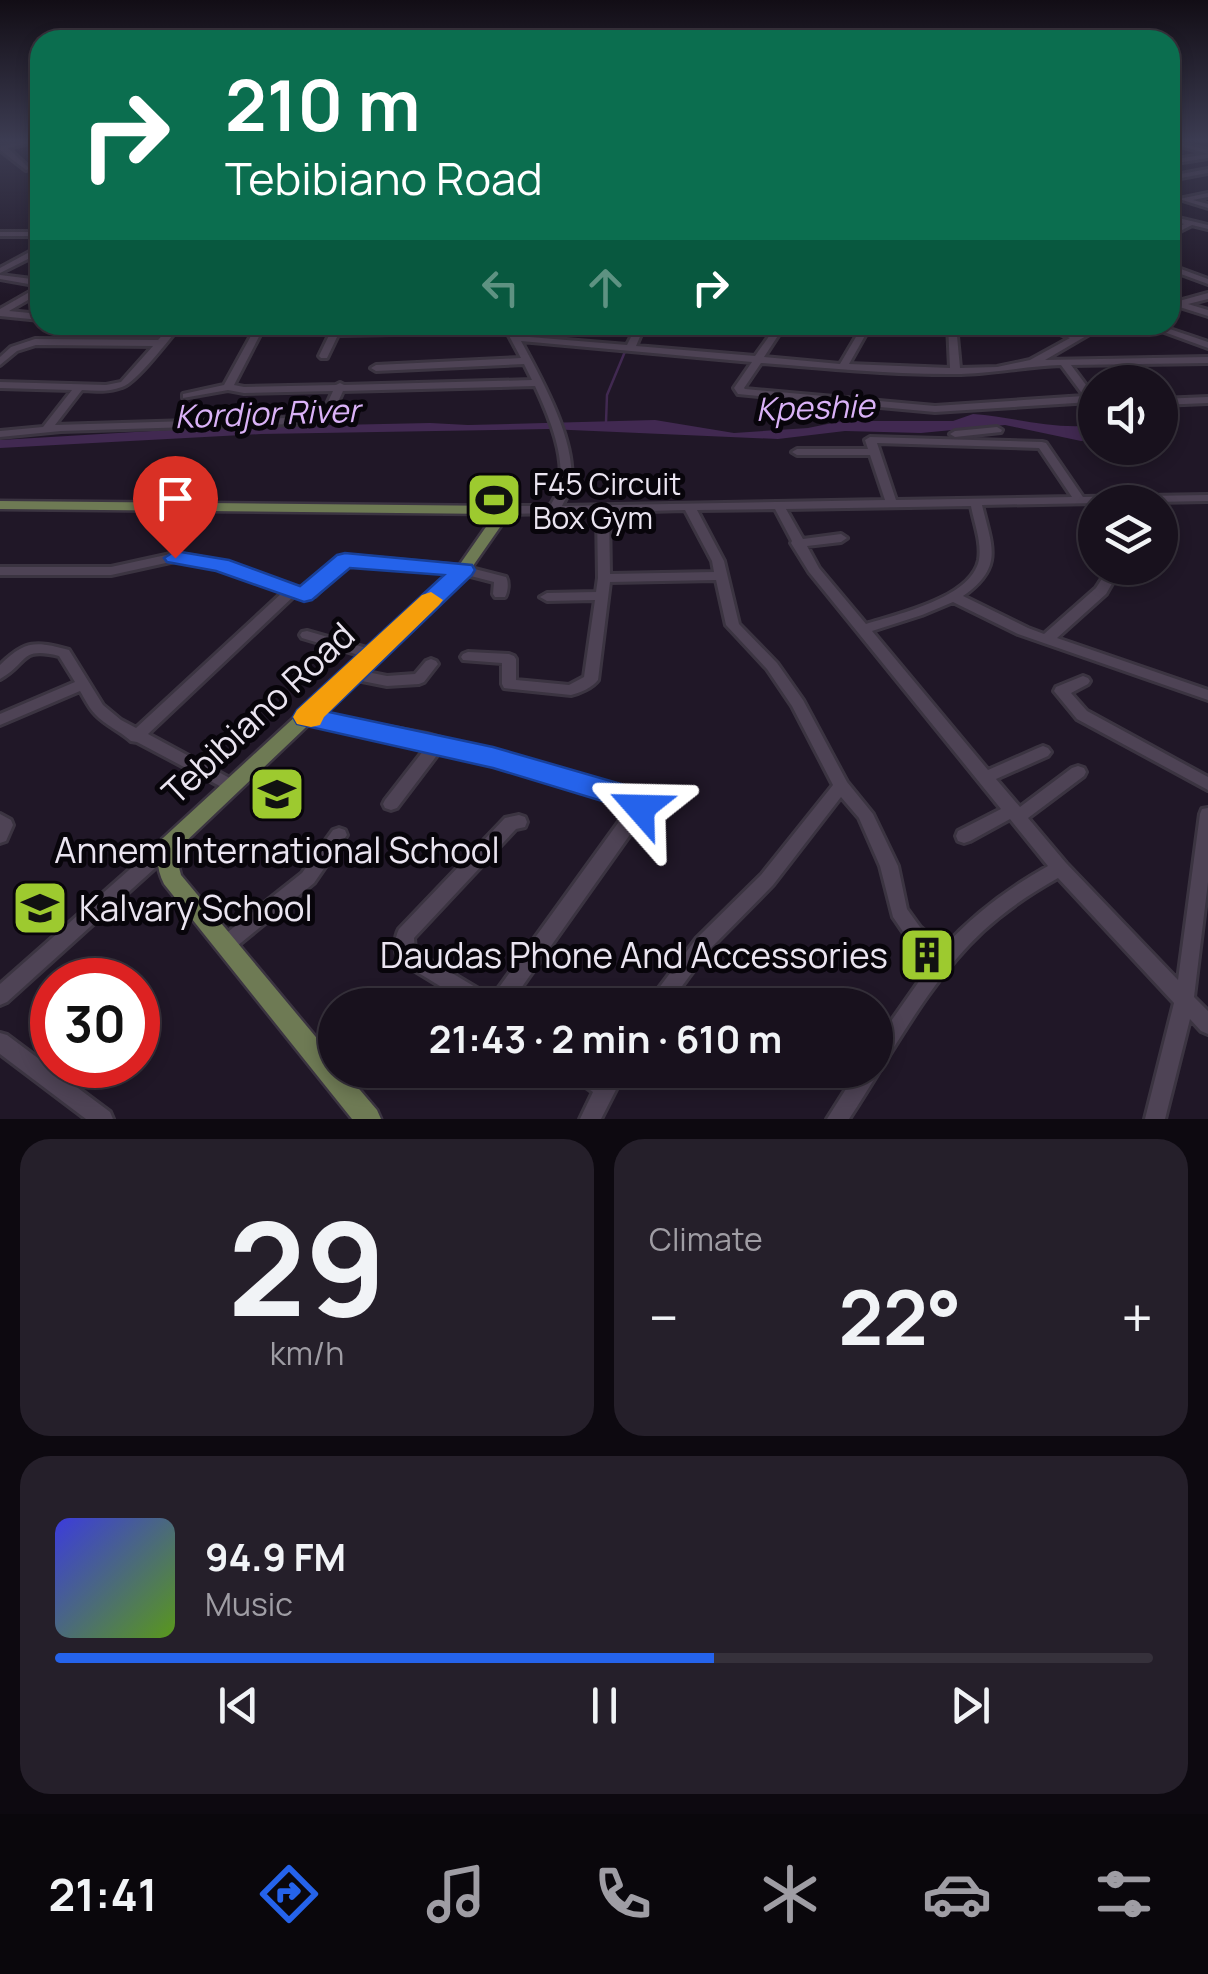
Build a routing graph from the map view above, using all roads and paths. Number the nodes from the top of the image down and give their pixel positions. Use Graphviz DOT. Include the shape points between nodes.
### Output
graph roads {
  1 [pos="1208,195"];
  2 [pos="1208,206"];
  3 [pos="1180,220"];
  4 [pos="1191,223"];
  5 [pos="1208,227"];
  6 [pos="1180,229"];
  7 [pos="1,234"];
  8 [pos="30,234"];
  9 [pos="30,257"];
  10 [pos="1180,271"];
  11 [pos="0,274"];
  12 [pos="1208,282"];
  13 [pos="30,283"];
  14 [pos="30,293"];
  15 [pos="1208,296"];
  16 [pos="1180,302"];
  17 [pos="1180,306"];
  18 [pos="0,313"];
  19 [pos="1208,313"];
  20 [pos="30,316"];
  21 [pos="170,335"];
  22 [pos="256,335"];
  23 [pos="333,335"];
  24 [pos="513,335"];
  25 [pos="543,335"];
  26 [pos="636,335"];
  27 [pos="775,335"];
  28 [pos="861,335"];
  29 [pos="953,335"];
  30 [pos="1069,335"];
  31 [pos="1082,335"];
  32 [pos="1177,335"];
  33 [pos="1077,338"];
  34 [pos="163,344"];
  35 [pos="630,346"];
  36 [pos="1208,346"];
  37 [pos="324,356"];
  38 [pos="757,359"];
  39 [pos="1208,360"];
  40 [pos="526,361"];
  41 [pos="0,362"];
  42 [pos="1032,363"];
  43 [pos="1065,364"];
  44 [pos="843,367"];
  45 [pos="376,368"];
  46 [pos="955,371"];
  47 [pos="537,383"];
  48 [pos="0,386"];
  49 [pos="340,386"];
  50 [pos="228,387"];
  51 [pos="80,388"];
  52 [pos="187,396"];
  53 [pos="1208,400"];
  54 [pos="1178,401"];
  55 [pos="47,429"];
  56 [pos="997,430"];
  57 [pos="0,434"];
  58 [pos="918,440"];
  59 [pos="797,452"];
  60 [pos="872,452"];
  61 [pos="1078,497"];
  62 [pos="1208,498"];
  63 [pos="1178,499"];
  64 [pos="1078,500"];
  65 [pos="976,503"];
  66 [pos="892,504"];
  67 [pos="0,505"];
  68 [pos="779,506"];
  69 [pos="688,507"];
  70 [pos="554,509"];
  71 [pos="603,509"];
  72 [pos="504,510"];
  73 [pos="842,538"];
  74 [pos="796,543"];
  75 [pos="464,570"];
  76 [pos="0,571"];
  77 [pos="723,576"];
  78 [pos="604,578"];
  79 [pos="1105,585"];
  80 [pos="292,591"];
  81 [pos="500,594"];
  82 [pos="602,596"];
  83 [pos="548,597"];
  84 [pos="956,598"];
  85 [pos="865,630"];
  86 [pos="307,635"];
  87 [pos="1049,637"];
  88 [pos="372,654"];
  89 [pos="468,657"];
  90 [pos="431,664"];
  91 [pos="0,674"];
  92 [pos="352,674"];
  93 [pos="1082,681"];
  94 [pos="84,684"];
  95 [pos="1208,694"];
  96 [pos="307,717"];
  97 [pos="0,720"];
  98 [pos="136,737"];
  99 [pos="438,743"];
  100 [pos="1043,752"];
  101 [pos="1078,772"];
  102 [pos="986,777"];
  103 [pos="1208,784"];
  104 [pos="230,786"];
  105 [pos="841,786"];
  106 [pos="391,804"];
  107 [pos="1016,814"];
  108 [pos="0,822"];
  109 [pos="519,822"];
  110 [pos="1207,826"];
  111 [pos="0,836"];
  112 [pos="339,836"];
  113 [pos="964,836"];
  114 [pos="169,845"];
  115 [pos="1060,868"];
  116 [pos="225,945"];
  117 [pos="943,957"];
  118 [pos="460,988"];
  119 [pos="510,988"];
  120 [pos="669,988"];
  121 [pos="0,996"];
  122 [pos="1184,1002"];
  123 [pos="1208,1026"];
  124 [pos="893,1034"];
  125 [pos="0,1042"];
  126 [pos="607,1088"];
  127 [pos="858,1088"];
  128 [pos="104,1119"];
  129 [pos="368,1119"];
  130 [pos="590,1119"];
  131 [pos="837,1119"];
  132 [pos="1155,1119"];
  1 -- 2 [label="street" via="1183,200"];
  3 -- 4 [label="street"];
  4 -- 5 [label="street"];
  4 -- 6 [label="street"];
  7 -- 8 [label="street"];
  9 -- 11 [label="street"];
  10 -- 12 [label="street"];
  11 -- 13 [label="street"];
  14 -- 18 [label="street"];
  15 -- 16 [label="street"];
  17 -- 19 [label="street"];
  18 -- 20 [label="street"];
  21 -- 34 [label="street"];
  22 -- 50 [label="street"];
  23 -- 37 [label="street"];
  24 -- 40 [label="street"];
  25 -- 35 [label="street"];
  26 -- 35 [label="street"];
  27 -- 38 [label="street"];
  28 -- 44 [label="street"];
  29 -- 46 [label="street"];
  30 -- 33 [label="street"];
  31 -- 33 [label="street"];
  32 -- 36 [label="street"];
  33 -- 42 [label="street"];
  34 -- 41 [label="street" via="35,342"];
  34 -- 51 [label="street" via="124,384"];
  35 -- 38 [label="street"];
  38 -- 43 [label="street" via="742,392 934,409 1091,399"];
  38 -- 44 [label="street"];
  39 -- 43 [label="street"];
  40 -- 45 [label="street"];
  40 -- 47 [label="street"];
  42 -- 43 [label="street"];
  42 -- 46 [label="street"];
  44 -- 46 [label="street"];
  47 -- 49 [label="street"];
  47 -- 70 [label="street" via="562,446 564,490"];
  48 -- 51 [label="street"];
  49 -- 50 [label="street"];
  49 -- 55 [label="street" via="325,420"];
  50 -- 52 [label="street"];
  51 -- 55 [label="street"];
  53 -- 54 [label="street"];
  55 -- 57 [label="street"];
  56 -- 58 [label="street"];
  58 -- 60 [label="street" via="870,440"];
  58 -- 61 [label="street" via="1042,445"];
  59 -- 60 [label="street"];
  60 -- 66 [label="street"];
  62 -- 63 [label="street"];
  64 -- 65 [label="street"];
  65 -- 66 [label="street"];
  65 -- 84 [label="street" via="987,559"];
  66 -- 68 [label="street"];
  67 -- 72 [label="main road"];
  68 -- 69 [label="street"];
  68 -- 74 [label="street"];
  69 -- 71 [label="street"];
  69 -- 77 [label="street"];
  70 -- 71 [label="street"];
  70 -- 72 [label="street"];
  71 -- 78 [label="street"];
  72 -- 75 [label="main road, Tebibiano Road"];
  73 -- 74 [label="street"];
  74 -- 85 [label="street"];
  75 -- 80 [label="street" via="345,560 310,593"];
  75 -- 81 [label="street" via="500,580"];
  75 -- 88 [label="main road, Tebibiano Road"];
  76 -- 80 [label="street" via="111,571 175,558 220,565"];
  77 -- 78 [label="street"];
  77 -- 105 [label="street" via="733,625 798,704"];
  78 -- 82 [label="street"];
  79 -- 87 [label="street"];
  80 -- 98 [label="street"];
  82 -- 83 [label="street"];
  82 -- 89 [label="street" via="591,680 584,686 508,684 509,659"];
  84 -- 85 [label="street"];
  84 -- 87 [label="street"];
  85 -- 102 [label="street"];
  86 -- 88 [label="street"];
  87 -- 95 [label="street"];
  88 -- 92 [label="main road, Tebibiano Road"];
  90 -- 92 [label="street" via="419,680 405,682"];
  91 -- 94 [label="street" via="33,645 64,652"];
  92 -- 96 [label="main road, Tebibiano Road"];
  93 -- 103 [label="street" via="1061,691 1082,715"];
  94 -- 97 [label="street"];
  94 -- 98 [label="street" via="98,709"];
  96 -- 99 [label="street"];
  96 -- 104 [label="main road, Tebibiano Road"];
  98 -- 104 [label="street"];
  99 -- 106 [label="street"];
  99 -- 119 [label="street" via="632,798 640,808"];
  100 -- 102 [label="street"];
  101 -- 107 [label="street"];
  102 -- 107 [label="street"];
  104 -- 114 [label="main road, Tebibiano Road"];
  105 -- 117 [label="street" via="878,838 899,912"];
  105 -- 120 [label="street"];
  107 -- 113 [label="street"];
  107 -- 115 [label="street"];
  108 -- 111 [label="street"];
  109 -- 118 [label="street" via="405,935 406,956"];
  110 -- 122 [label="street"];
  112 -- 116 [label="street" via="308,878"];
  114 -- 116 [label="main road, Tebibiano Road" via="171,878"];
  114 -- 121 [label="street"];
  115 -- 117 [label="street" via="987,912"];
  115 -- 122 [label="street"];
  116 -- 129 [label="main road, Tebibiano Road"];
  117 -- 124 [label="street"];
  122 -- 123 [label="street"];
  122 -- 132 [label="street"];
  125 -- 128 [label="street"];
  126 -- 130 [label="street"];
  127 -- 131 [label="street"];
}
